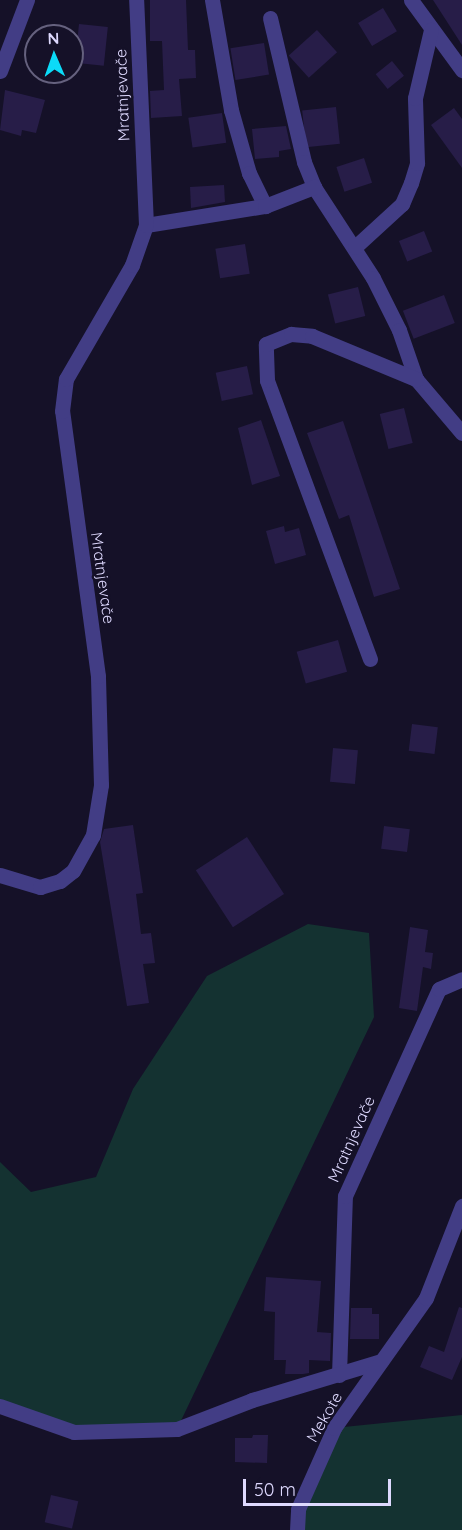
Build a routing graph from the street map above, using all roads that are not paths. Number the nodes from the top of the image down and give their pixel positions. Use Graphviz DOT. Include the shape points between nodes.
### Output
graph roads {
  1 [pos="27,0"];
  2 [pos="136,0"];
  3 [pos="212,0"];
  4 [pos="411,0"];
  5 [pos="270,18"];
  6 [pos="431,30"];
  7 [pos="462,70"];
  8 [pos="0,71"];
  9 [pos="314,187"];
  10 [pos="265,206"];
  11 [pos="146,225"];
  12 [pos="355,247"];
  13 [pos="417,379"];
  14 [pos="462,433"];
  15 [pos="370,659"];
  16 [pos="0,875"];
  17 [pos="462,979"];
  18 [pos="462,1206"];
  19 [pos="381,1361"];
  20 [pos="339,1376"];
  21 [pos="0,1406"];
  22 [pos="297,1530"];
  1 -- 8 [label="street"];
  2 -- 11 [label="street, Mratnjevače"];
  3 -- 10 [label="street" via="231,110 249,173"];
  4 -- 6 [label="street"];
  5 -- 9 [label="street" via="304,162"];
  6 -- 7 [label="street"];
  6 -- 12 [label="street" via="415,98 417,162 411,183 402,204"];
  9 -- 10 [label="street"];
  9 -- 12 [label="street"];
  10 -- 11 [label="street"];
  11 -- 16 [label="street, Mratnjevače" via="132,265 66,379 62,411 98,675 101,785 93,836 73,871 60,881 40,887"];
  12 -- 13 [label="street" via="399,330"];
  13 -- 14 [label="street"];
  13 -- 15 [label="street" via="312,336 291,334 266,344 267,380"];
  17 -- 20 [label="street, Mratnjevače" via="440,989 345,1196"];
  18 -- 19 [label="street" via="426,1298"];
  19 -- 20 [label="street"];
  19 -- 22 [label="street, Mekote" via="334,1428 298,1509"];
  20 -- 21 [label="street" via="252,1400 177,1429 126,1434 74,1432"];
}
